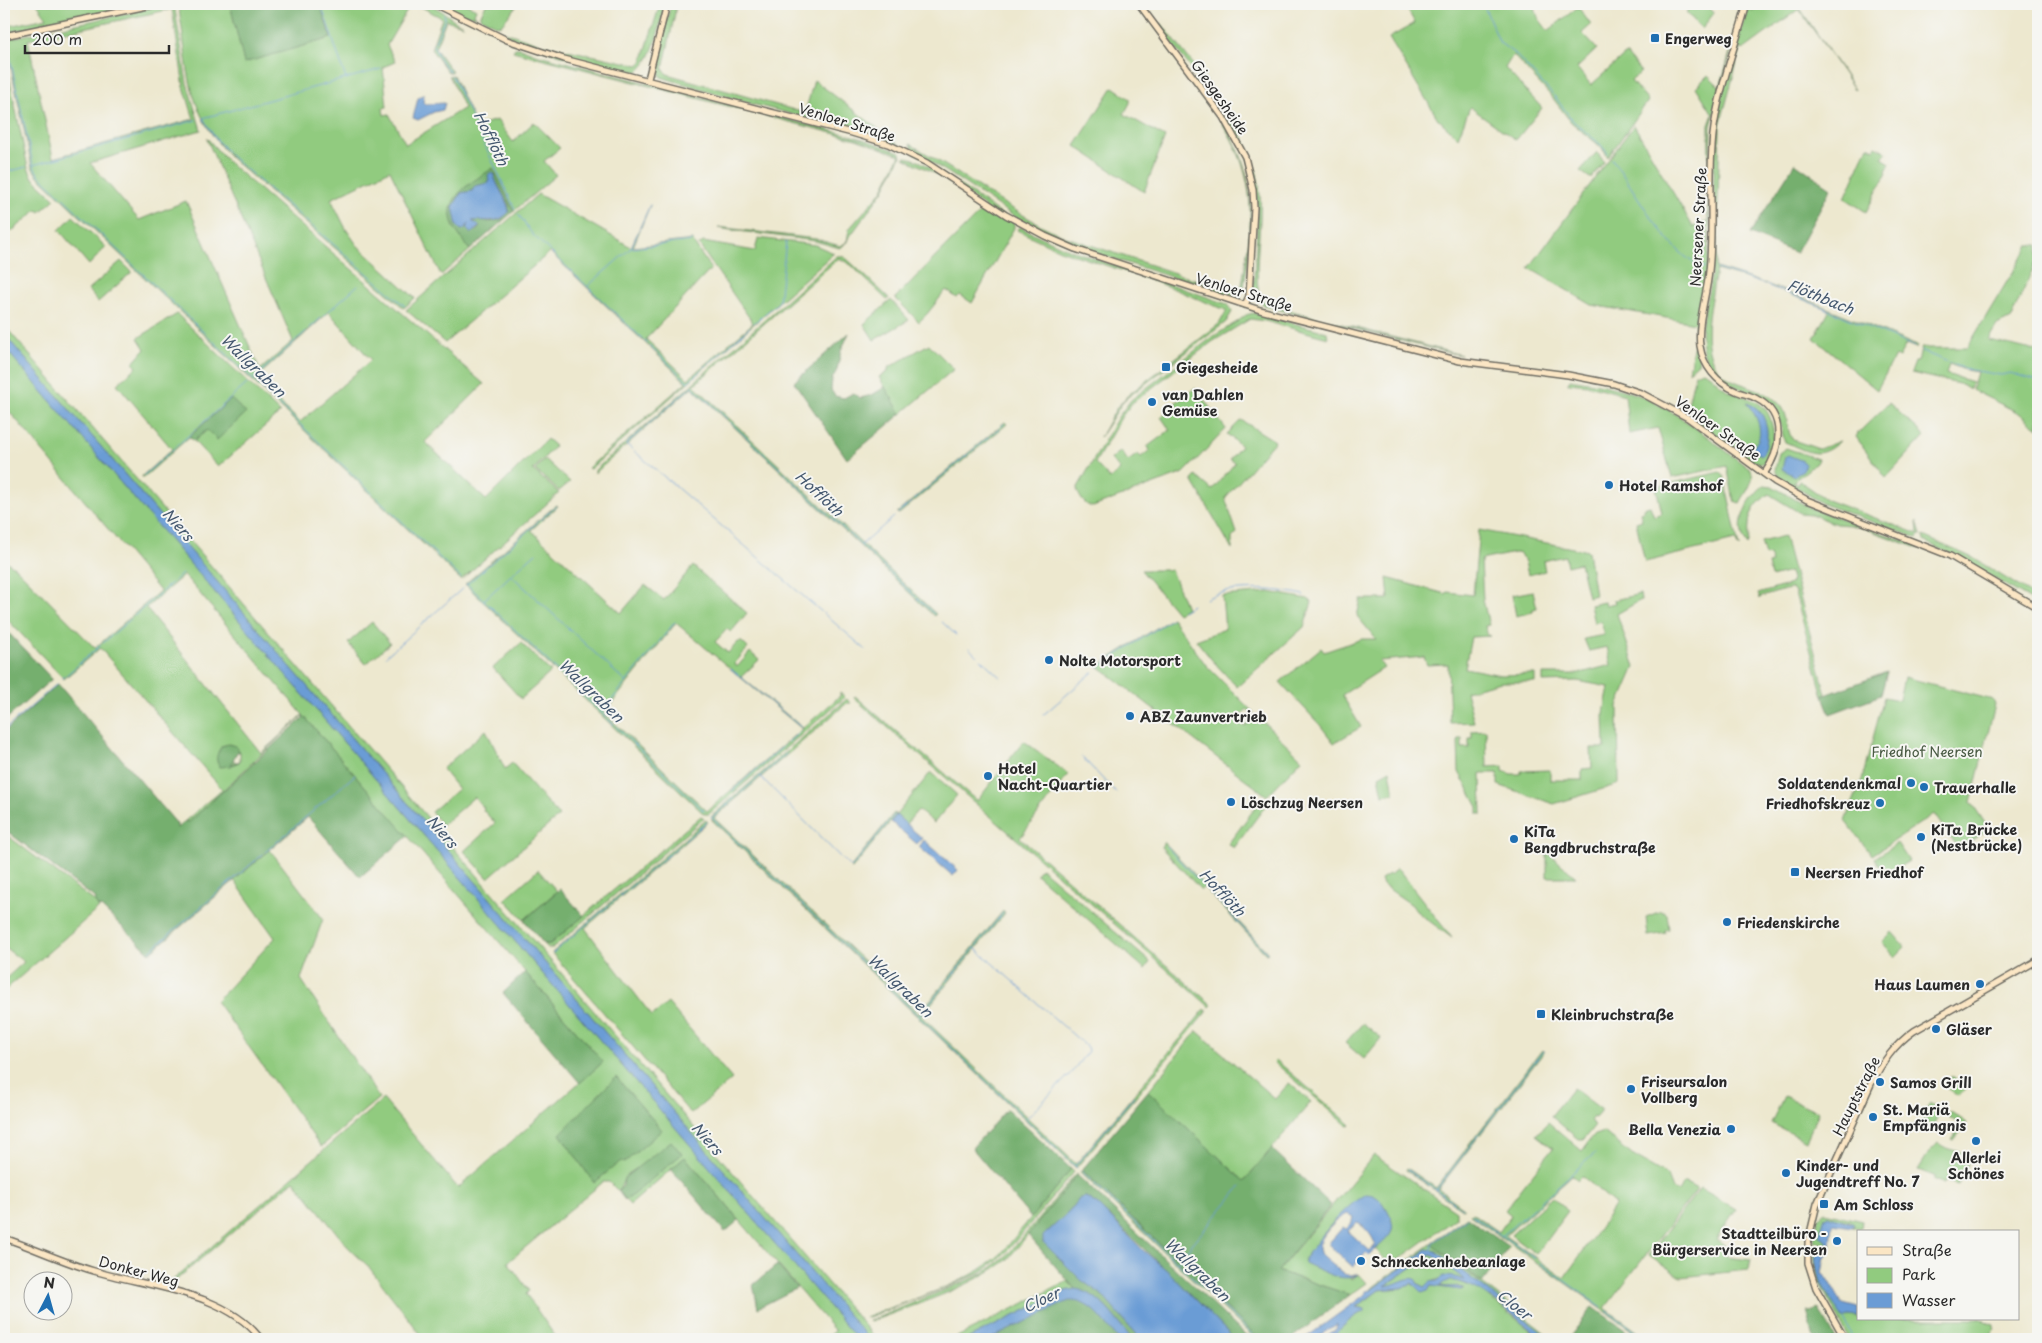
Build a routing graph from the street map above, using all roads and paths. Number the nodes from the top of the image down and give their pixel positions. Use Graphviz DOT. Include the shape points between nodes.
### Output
graph roads {
  1 [pos="157,4"];
  2 [pos="434,4"];
  3 [pos="668,4"];
  4 [pos="1139,4"];
  5 [pos="1747,4"];
  6 [pos="4,36"];
  7 [pos="648,79"];
  8 [pos="1245,305"];
  9 [pos="1764,474"];
  10 [pos="2038,608"];
  11 [pos="2038,960"];
  12 [pos="4,1238"];
  13 [pos="261,1339"];
  14 [pos="1844,1339"];
  1 -- 6 [label="main road"];
  2 -- 7 [label="main road, Venloer Straße" via="526,48"];
  3 -- 7 [label="main road"];
  4 -- 8 [label="main road, Giesgesheide" via="1223,117 1245,157 1254,208 1249,296"];
  5 -- 9 [label="main road, Neersener Straße" via="1715,115 1710,271 1699,338 1704,361 1712,374 1724,385 1757,399 1774,415 1779,442 1776,455"];
  7 -- 8 [label="main road, Venloer Straße" via="888,144 927,163 1006,215 1045,236"];
  8 -- 9 [label="main road, Venloer Straße" via="1460,361 1614,384 1657,400 1688,418"];
  9 -- 10 [label="main road, Venloer Straße" via="1832,511 1950,556"];
  11 -- 14 [label="main road, Hauptstraße" via="1901,1040 1872,1084 1818,1204 1808,1242 1808,1263 1816,1288"];
  12 -- 13 [label="main road, Donker Weg" via="93,1270 204,1300 230,1311"];
}
